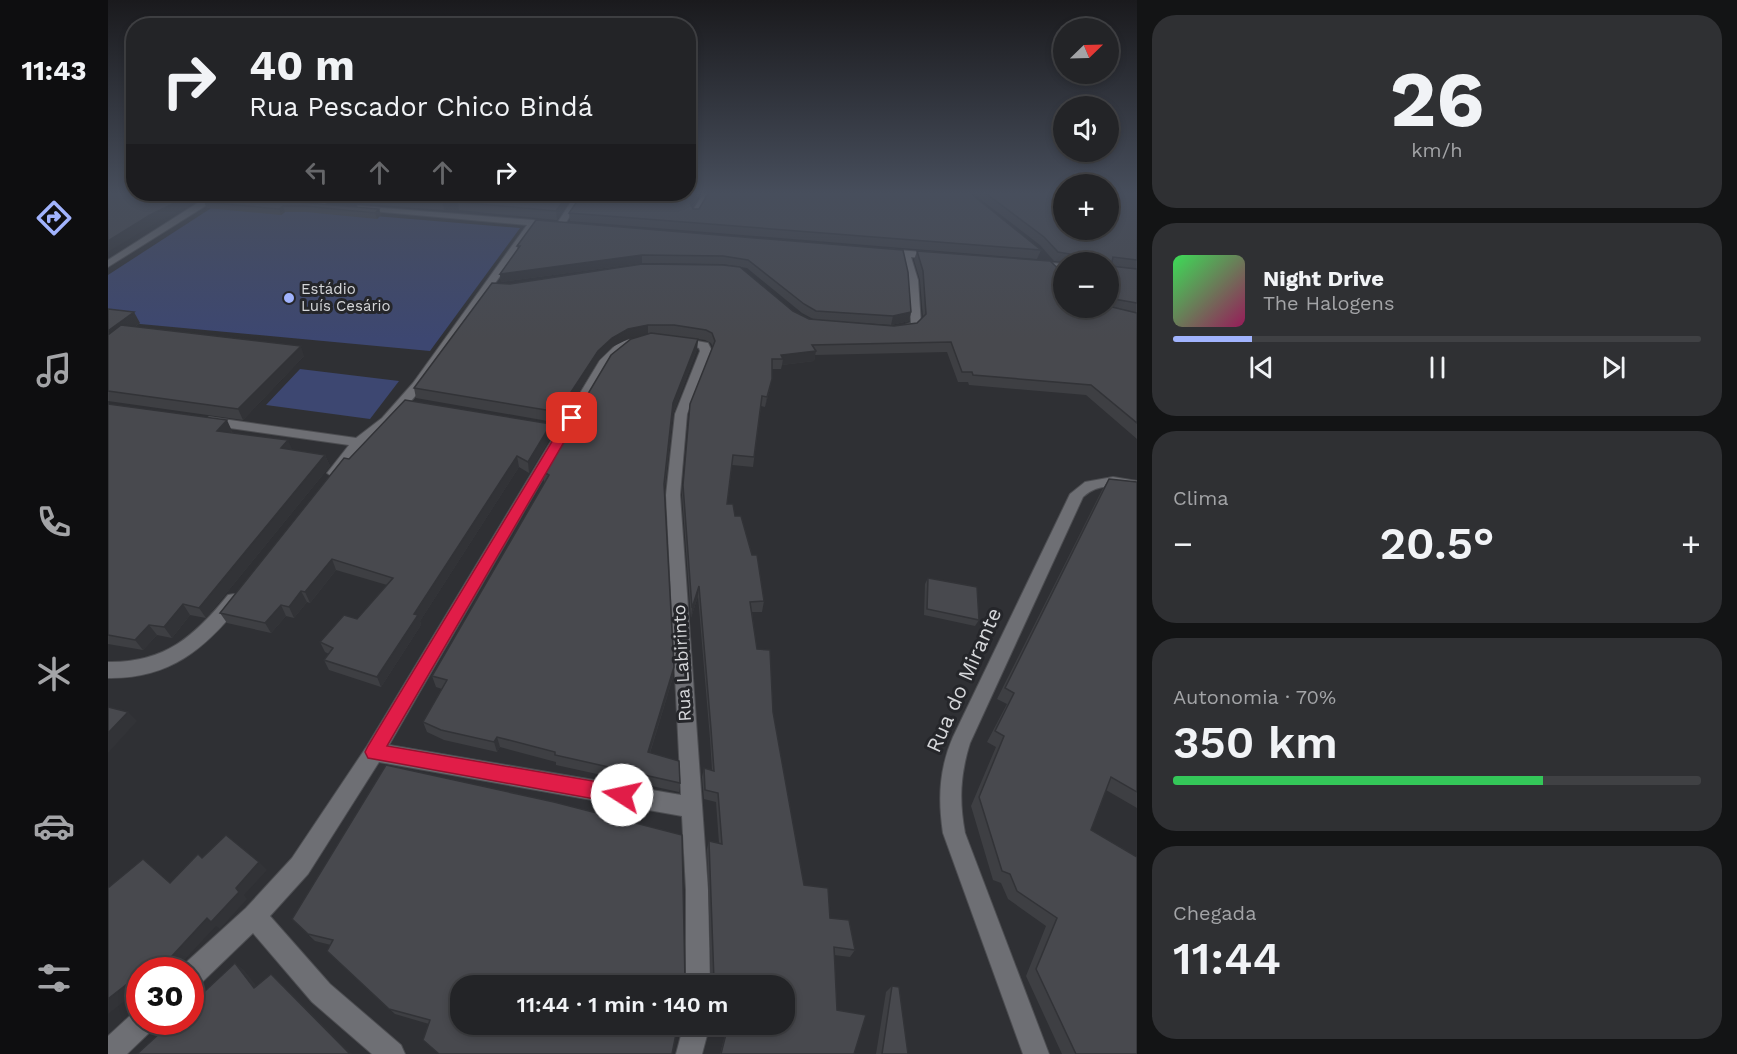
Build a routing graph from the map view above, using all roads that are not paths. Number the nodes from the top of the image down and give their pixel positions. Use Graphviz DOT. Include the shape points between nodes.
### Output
graph roads {
  1 [pos="144,241"];
  2 [pos="520,241"];
  3 [pos="871,251"];
  4 [pos="906,254"];
  5 [pos="1043,255"];
  6 [pos="951,257"];
  7 [pos="108,264"];
  8 [pos="1029,264"];
  9 [pos="1051,266"];
  10 [pos="1053,268"];
  11 [pos="487,287"];
  12 [pos="503,287"];
  13 [pos="891,330"];
  14 [pos="192,419"];
  15 [pos="358,442"];
  16 [pos="1137,486"];
  17 [pos="322,488"];
  18 [pos="242,590"];
  19 [pos="108,670"];
  20 [pos="374,752"];
  21 [pos="690,807"];
  22 [pos="254,916"];
  23 [pos="204,963"];
  24 [pos="698,975"];
  25 [pos="128,1035"];
  26 [pos="694,1035"];
  27 [pos="108,1054"];
  28 [pos="392,1054"];
  29 [pos="689,1054"];
  30 [pos="1036,1054"];
  1 -- 7 [label="street"];
  2 -- 11 [label="street"];
  3 -- 4 [label="street"];
  4 -- 6 [label="street"];
  4 -- 13 [label="street" via="913,280 916,324"];
  5 -- 9 [label="street"];
  8 -- 9 [label="street"];
  9 -- 10 [label="street"];
  11 -- 12 [label="street"];
  11 -- 15 [label="street" via="409,403"];
  14 -- 15 [label="street"];
  15 -- 17 [label="street"];
  16 -- 30 [label="street, Rua do Mirante" via="1099,482 1077,494 950,771 947,796 954,833"];
  18 -- 19 [label="street" via="203,638 178,653 126,672"];
  20 -- 21 [label="street"];
  20 -- 21 [label="street, Rua Labirinto" via="559,429 613,352 634,340 662,338 704,345 706,351 681,414 673,495"];
  20 -- 22 [label="street" via="300,866"];
  21 -- 24 [label="street, Rua Labirinto" via="697,890"];
  22 -- 23 [label="street"];
  22 -- 28 [label="street" via="321,993"];
  25 -- 27 [label="street"];
  26 -- 29 [label="street"];
}
